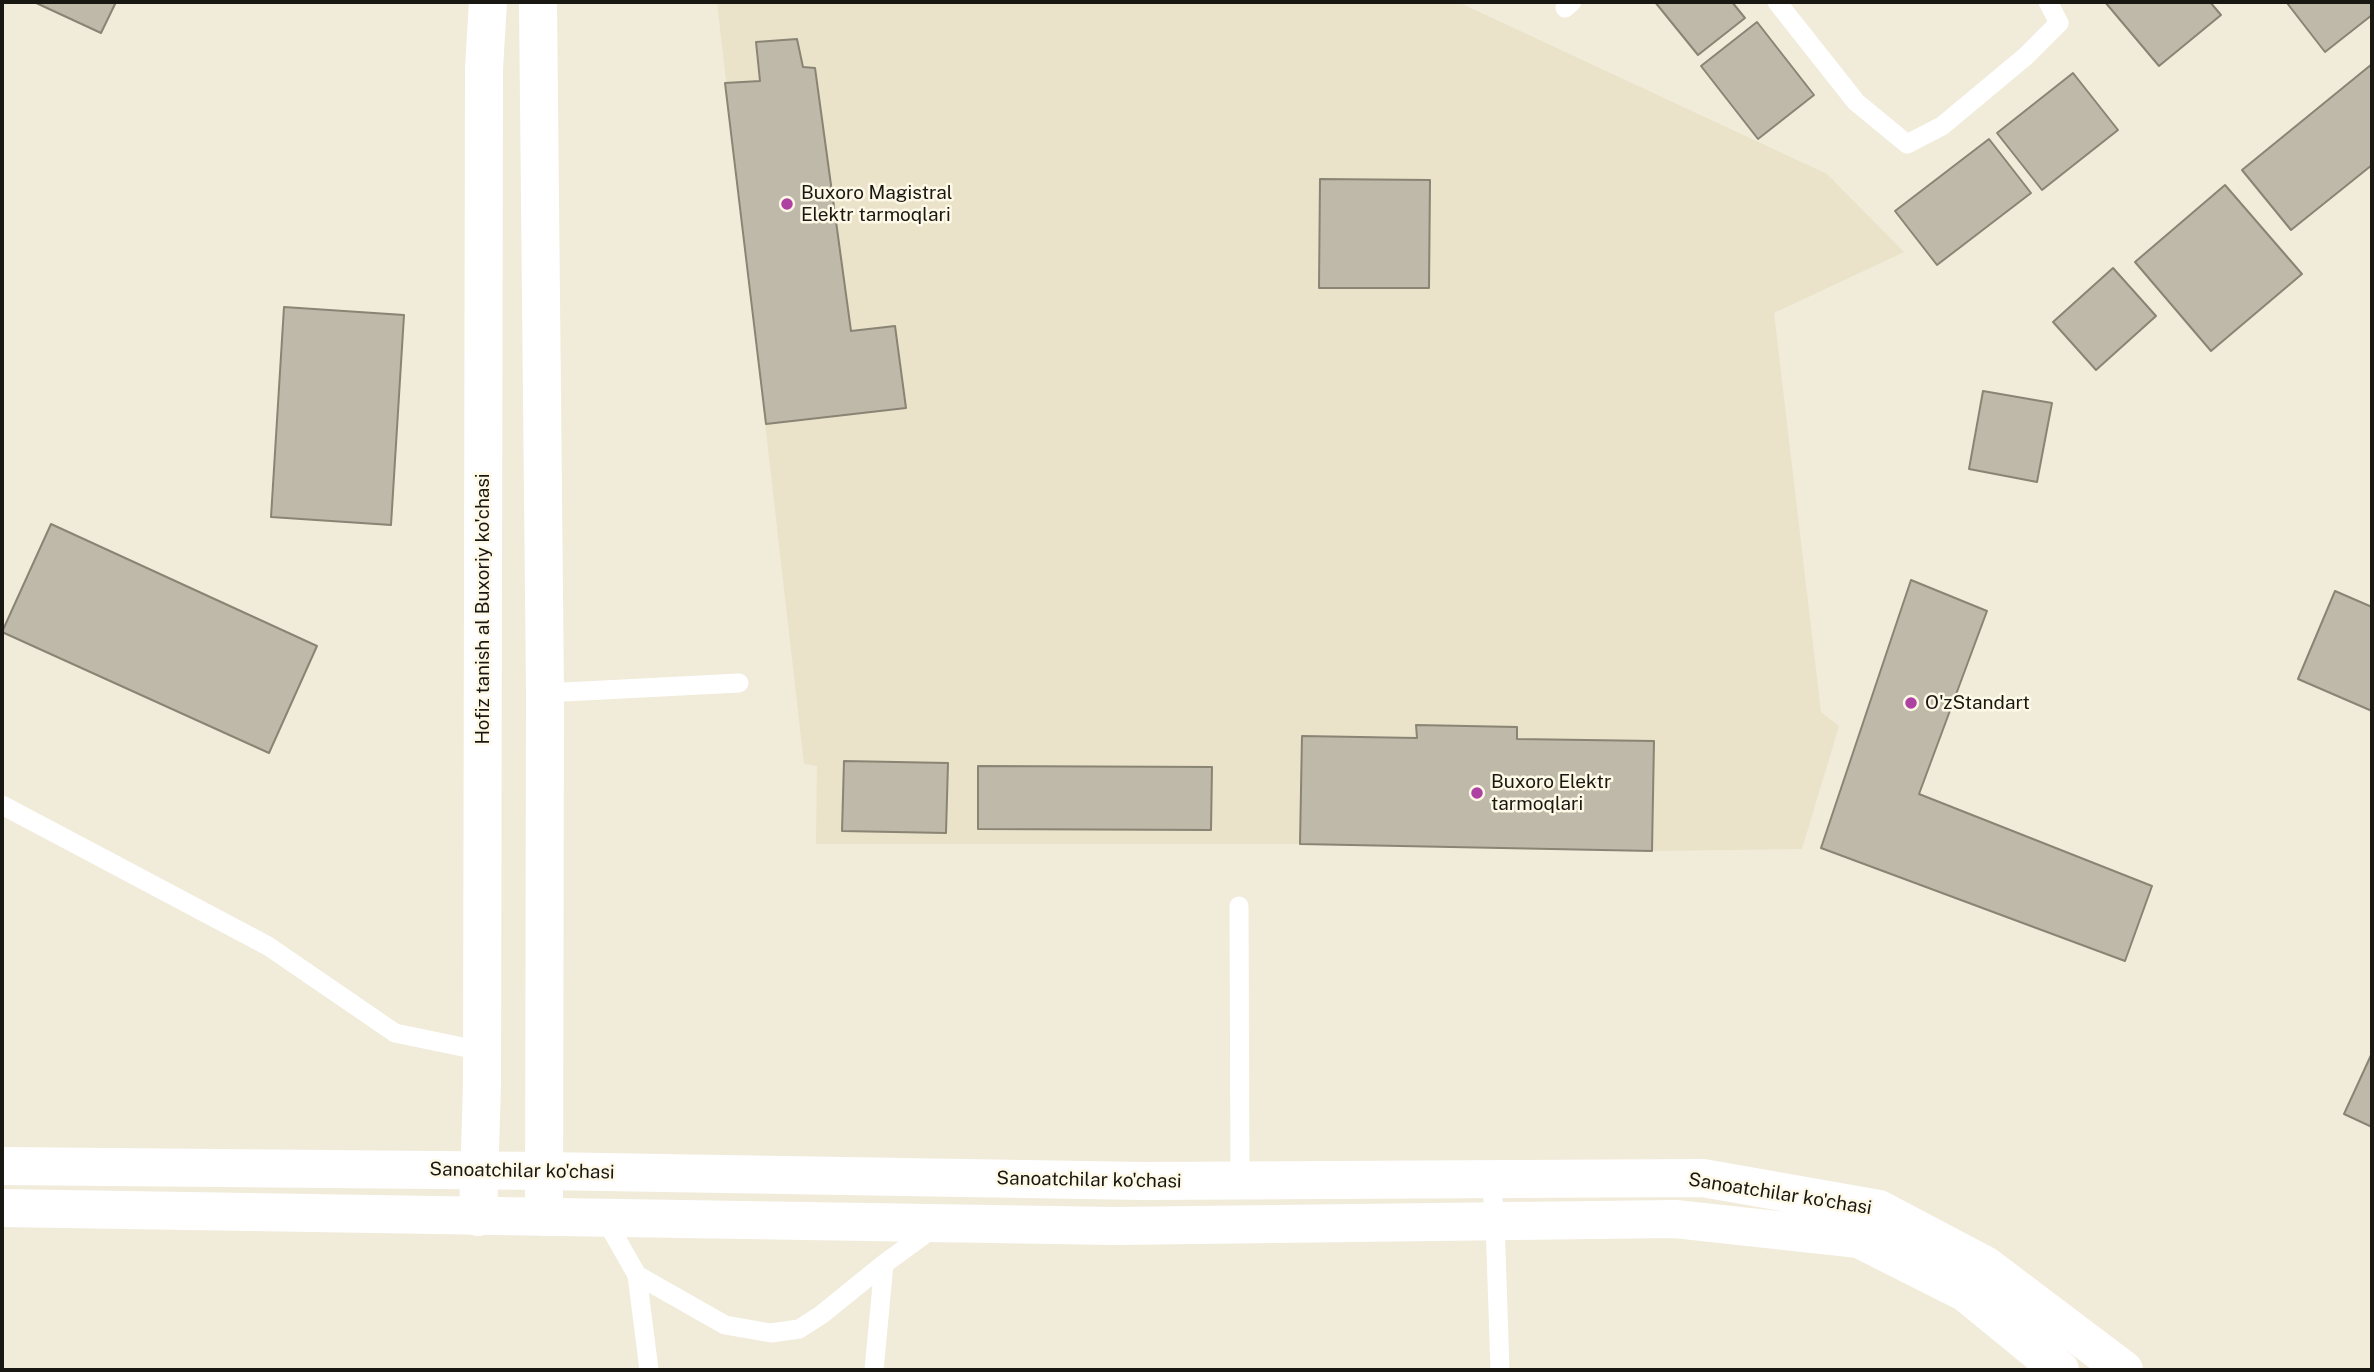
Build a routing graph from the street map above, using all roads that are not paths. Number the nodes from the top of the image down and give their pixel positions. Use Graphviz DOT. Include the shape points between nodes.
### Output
graph roads {
  1 [pos="488,2"];
  2 [pos="538,2"];
  3 [pos="1777,2"];
  4 [pos="2048,2"];
  5 [pos="740,683"];
  6 [pos="545,693"];
  7 [pos="2,806"];
  8 [pos="1239,906"];
  9 [pos="482,1051"];
  10 [pos="2,1166"];
  11 [pos="480,1170"];
  12 [pos="544,1171"];
  13 [pos="1491,1180"];
  14 [pos="1240,1181"];
  15 [pos="2,1208"];
  16 [pos="478,1217"];
  17 [pos="544,1217"];
  18 [pos="604,1217"];
  19 [pos="1495,1221"];
  20 [pos="941,1223"];
  21 [pos="884,1264"];
  22 [pos="638,1275"];
  23 [pos="649,1370"];
  24 [pos="874,1370"];
  25 [pos="1500,1370"];
  26 [pos="2060,1370"];
  27 [pos="2124,1370"];
  1 -- 9 [label="main road, Hofiz tanish al Buxoriy ko'chasi" via="484,68"];
  2 -- 6 [label="main road"];
  3 -- 4 [label="lane" via="1856,102 1907,144 1942,126 2059,23"];
  5 -- 6 [label="lane"];
  6 -- 12 [label="main road"];
  7 -- 9 [label="lane" via="268,946 395,1033"];
  8 -- 14 [label="lane"];
  9 -- 11 [label="main road, Hofiz tanish al Buxoriy ko'chasi"];
  10 -- 11 [label="main road, Sanoatchilar ko'chasi"];
  11 -- 12 [label="main road, Sanoatchilar ko'chasi"];
  11 -- 16 [label="main road, Hofiz tanish al Buxoriy ko'chasi"];
  12 -- 14 [label="main road, Sanoatchilar ko'chasi"];
  12 -- 17 [label="main road"];
  13 -- 14 [label="main road, Sanoatchilar ko'chasi"];
  13 -- 19 [label="lane"];
  13 -- 27 [label="main road, Sanoatchilar ko'chasi" via="1703,1178 1879,1209 1985,1265"];
  15 -- 16 [label="main road, Sanoatchilar ko'chasi"];
  16 -- 17 [label="main road, Sanoatchilar ko'chasi"];
  17 -- 18 [label="main road, Sanoatchilar ko'chasi"];
  18 -- 20 [label="main road, Sanoatchilar ko'chasi"];
  18 -- 22 [label="lane"];
  19 -- 20 [label="main road, Sanoatchilar ko'chasi" via="1115,1226"];
  19 -- 25 [label="lane"];
  19 -- 26 [label="main road, Sanoatchilar ko'chasi" via="1675,1219 1859,1239 1966,1293"];
  20 -- 21 [label="lane"];
  21 -- 22 [label="lane" via="799,1329 771,1333 725,1325"];
  21 -- 24 [label="lane"];
  22 -- 23 [label="lane"];
}
